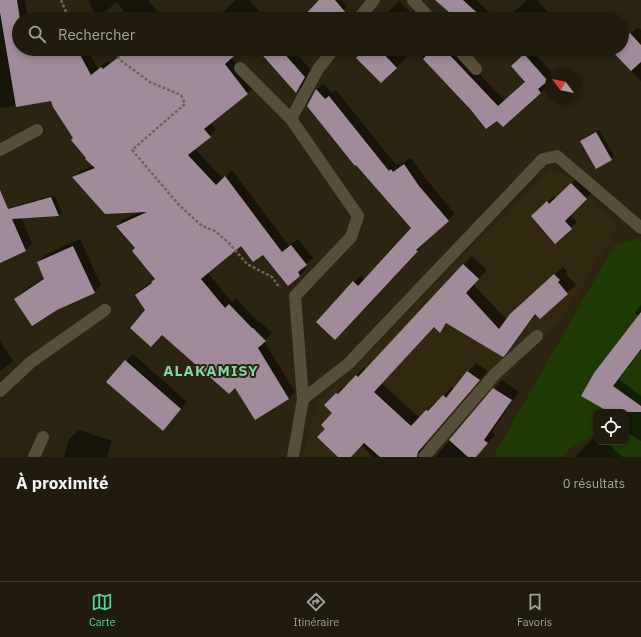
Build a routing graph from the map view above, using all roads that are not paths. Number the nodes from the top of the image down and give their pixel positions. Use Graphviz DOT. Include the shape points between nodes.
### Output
graph roads {
  1 [pos="374,0"];
  2 [pos="413,0"];
  3 [pos="364,12"];
  4 [pos="424,12"];
  5 [pos="328,56"];
  6 [pos="465,56"];
  7 [pos="240,68"];
  8 [pos="476,68"];
  9 [pos="291,119"];
  10 [pos="37,130"];
  11 [pos="0,150"];
  12 [pos="641,228"];
  13 [pos="105,310"];
  14 [pos="537,336"];
  15 [pos="0,391"];
  16 [pos="303,399"];
  17 [pos="42,437"];
  18 [pos="34,457"];
  19 [pos="293,457"];
  20 [pos="424,457"];
  1 -- 3 [label="lane"];
  2 -- 4 [label="lane"];
  5 -- 9 [label="lane" via="318,69"];
  6 -- 8 [label="lane"];
  7 -- 9 [label="lane"];
  9 -- 16 [label="lane" via="358,216 351,237 295,296"];
  10 -- 11 [label="lane"];
  12 -- 16 [label="lane" via="557,156 543,159 348,364"];
  13 -- 15 [label="lane" via="31,362"];
  14 -- 20 [label="lane" via="496,373"];
  16 -- 19 [label="lane"];
  17 -- 18 [label="lane"];
}
